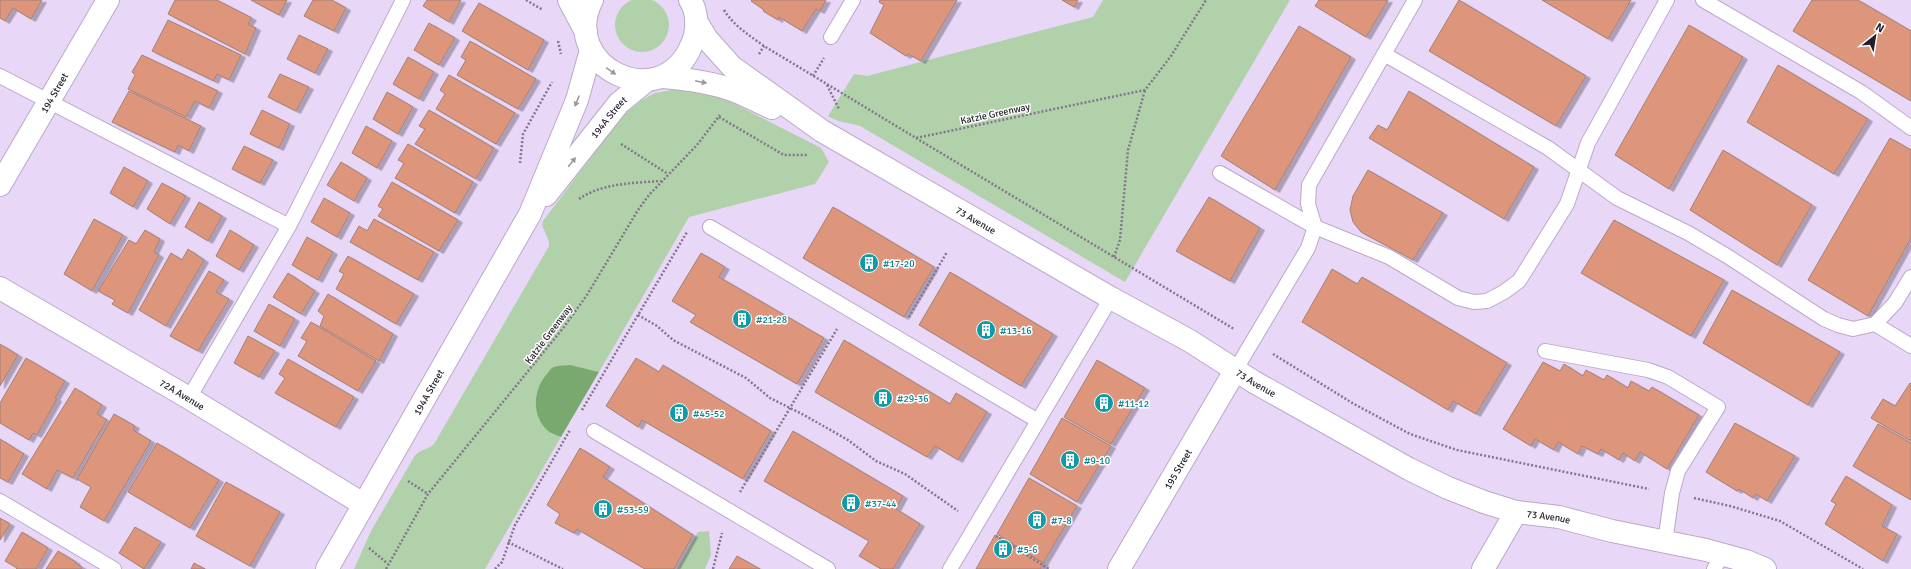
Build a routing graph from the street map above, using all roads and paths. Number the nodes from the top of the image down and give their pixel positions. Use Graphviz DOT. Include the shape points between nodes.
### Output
graph roads {
  1 [pos="108,0"];
  2 [pos="403,0"];
  3 [pos="528,0"];
  4 [pos="569,0"];
  5 [pos="592,0"];
  6 [pos="853,0"];
  7 [pos="1206,0"];
  8 [pos="1415,0"];
  9 [pos="1667,0"];
  10 [pos="1703,0"];
  11 [pos="693,6"];
  12 [pos="722,7"];
  13 [pos="549,13"];
  14 [pos="557,34"];
  15 [pos="832,37"];
  16 [pos="588,41"];
  17 [pos="1384,54"];
  18 [pos="562,61"];
  19 [pos="0,76"];
  20 [pos="655,79"];
  21 [pos="553,81"];
  22 [pos="1145,90"];
  23 [pos="49,101"];
  24 [pos="721,113"];
  25 [pos="719,117"];
  26 [pos="1911,128"];
  27 [pos="822,131"];
  28 [pos="522,134"];
  29 [pos="916,138"];
  30 [pos="620,143"];
  31 [pos="784,155"];
  32 [pos="1579,171"];
  33 [pos="1220,173"];
  34 [pos="668,174"];
  35 [pos="661,181"];
  36 [pos="0,185"];
  37 [pos="573,204"];
  38 [pos="530,214"];
  39 [pos="289,226"];
  40 [pos="710,227"];
  41 [pos="1315,227"];
  42 [pos="947,252"];
  43 [pos="1114,257"];
  44 [pos="1911,277"];
  45 [pos="0,288"];
  46 [pos="1111,298"];
  47 [pos="848,310"];
  48 [pos="638,315"];
  49 [pos="1875,324"];
  50 [pos="1238,331"];
  51 [pos="898,339"];
  52 [pos="1911,346"];
  53 [pos="1545,351"];
  54 [pos="1270,353"];
  55 [pos="1236,369"];
  56 [pos="189,398"];
  57 [pos="790,408"];
  58 [pos="578,416"];
  59 [pos="1038,421"];
  60 [pos="574,423"];
  61 [pos="594,430"];
  62 [pos="405,478"];
  63 [pos="1672,493"];
  64 [pos="428,494"];
  65 [pos="0,501"];
  66 [pos="363,504"];
  67 [pos="729,510"];
  68 [pos="1516,512"];
  69 [pos="977,523"];
  70 [pos="508,542"];
  71 [pos="1665,542"];
  72 [pos="367,546"];
  73 [pos="1718,562"];
  74 [pos="388,564"];
  75 [pos="114,569"];
  76 [pos="327,569"];
  77 [pos="386,569"];
  78 [pos="496,569"];
  79 [pos="563,569"];
  80 [pos="713,569"];
  81 [pos="828,569"];
  82 [pos="950,569"];
  83 [pos="1049,569"];
  84 [pos="1119,569"];
  85 [pos="1483,569"];
  86 [pos="1765,569"];
  87 [pos="1863,569"];
  1 -- 23 [label="street, 194 Street"];
  2 -- 39 [label="lane"];
  3 -- 13 [label="path"];
  4 -- 16 [label="street"];
  5 -- 16 [label="street, 194A Street" via="586,16"];
  6 -- 15 [label="lane"];
  7 -- 22 [label="path" via="1171,56"];
  8 -- 17 [label="lane"];
  9 -- 32 [label="lane" via="1588,143"];
  10 -- 26 [label="lane" via="1862,92"];
  11 -- 20 [label="street, 194A Street" via="695,38 688,54 677,67"];
  11 -- 27 [label="street, 73 Avenue" via="707,39 732,67"];
  12 -- 29 [label="path" via="740,29 764,46"];
  14 -- 18 [label="path"];
  16 -- 20 [label="street, 73 Avenue, one-way" via="601,64 614,74 630,80"];
  16 -- 38 [label="street, 194A Street, one-way" via="578,100"];
  17 -- 32 [label="lane" via="1548,148"];
  17 -- 41 [label="lane" via="1309,184 1308,204"];
  19 -- 23 [label="lane"];
  20 -- 27 [label="street, 73 Avenue, one-way" via="686,79 735,91"];
  38 -- 20 [label="street, 194A Street, one-way" via="619,103"];
  21 -- 28 [label="path"];
  22 -- 29 [label="path, Katzie Greenway"];
  22 -- 43 [label="path" via="1128,150 1120,240"];
  23 -- 36 [label="street, 194 Street"];
  23 -- 39 [label="lane"];
  24 -- 25 [label="path, Katzie Greenway"];
  25 -- 31 [label="path"];
  25 -- 34 [label="path, Katzie Greenway" via="697,145"];
  27 -- 46 [label="street, 73 Avenue"];
  29 -- 43 [label="path"];
  30 -- 34 [label="path"];
  32 -- 41 [label="lane" via="1567,204 1519,281 1487,300 1474,302 1458,298 1389,256"];
  32 -- 49 [label="lane" via="1617,198 1688,233 1727,256 1824,319 1853,329"];
  33 -- 41 [label="lane"];
  34 -- 35 [label="path, Katzie Greenway"];
  35 -- 37 [label="path" via="606,188 585,195"];
  35 -- 64 [label="path, Katzie Greenway" via="638,210 587,295 564,327"];
  38 -- 66 [label="street, 194A Street"];
  39 -- 56 [label="lane"];
  40 -- 47 [label="lane"];
  40 -- 48 [label="path" via="689,229"];
  41 -- 55 [label="lane" via="1308,248"];
  42 -- 51 [label="path"];
  43 -- 50 [label="path"];
  44 -- 49 [label="lane" via="1895,303"];
  45 -- 56 [label="street, 72A Avenue"];
  46 -- 55 [label="street, 73 Avenue"];
  46 -- 59 [label="lane"];
  47 -- 51 [label="lane"];
  47 -- 57 [label="path"];
  48 -- 57 [label="path" via="657,326 673,340 746,378 770,398"];
  48 -- 58 [label="path"];
  49 -- 52 [label="lane"];
  51 -- 59 [label="lane"];
  53 -- 63 [label="lane" via="1648,370 1668,377 1718,407 1678,471"];
  54 -- 63 [label="path" via="1354,404 1410,434 1457,450"];
  55 -- 68 [label="street, 73 Avenue" via="1254,382 1409,469 1448,488"];
  55 -- 84 [label="street, 195 Street"];
  56 -- 66 [label="street, 72A Avenue"];
  57 -- 67 [label="path"];
  57 -- 69 [label="path" via="848,440 876,461 905,474"];
  59 -- 69 [label="lane"];
  60 -- 70 [label="path" via="515,525"];
  61 -- 67 [label="lane"];
  62 -- 64 [label="path"];
  63 -- 71 [label="lane"];
  63 -- 87 [label="path" via="1780,521"];
  64 -- 74 [label="path, Katzie Greenway"];
  65 -- 75 [label="lane"];
  66 -- 76 [label="street, 194A Street"];
  67 -- 80 [label="path"];
  67 -- 81 [label="lane"];
  68 -- 71 [label="street, 73 Avenue" via="1559,517"];
  68 -- 85 [label="street"];
  69 -- 82 [label="lane"];
  69 -- 83 [label="path"];
  70 -- 78 [label="path" via="502,562"];
  70 -- 79 [label="path"];
  71 -- 73 [label="street, 73 Avenue"];
  72 -- 74 [label="path"];
  73 -- 86 [label="street, 73 Avenue"];
  74 -- 77 [label="path, Katzie Greenway"];
}
